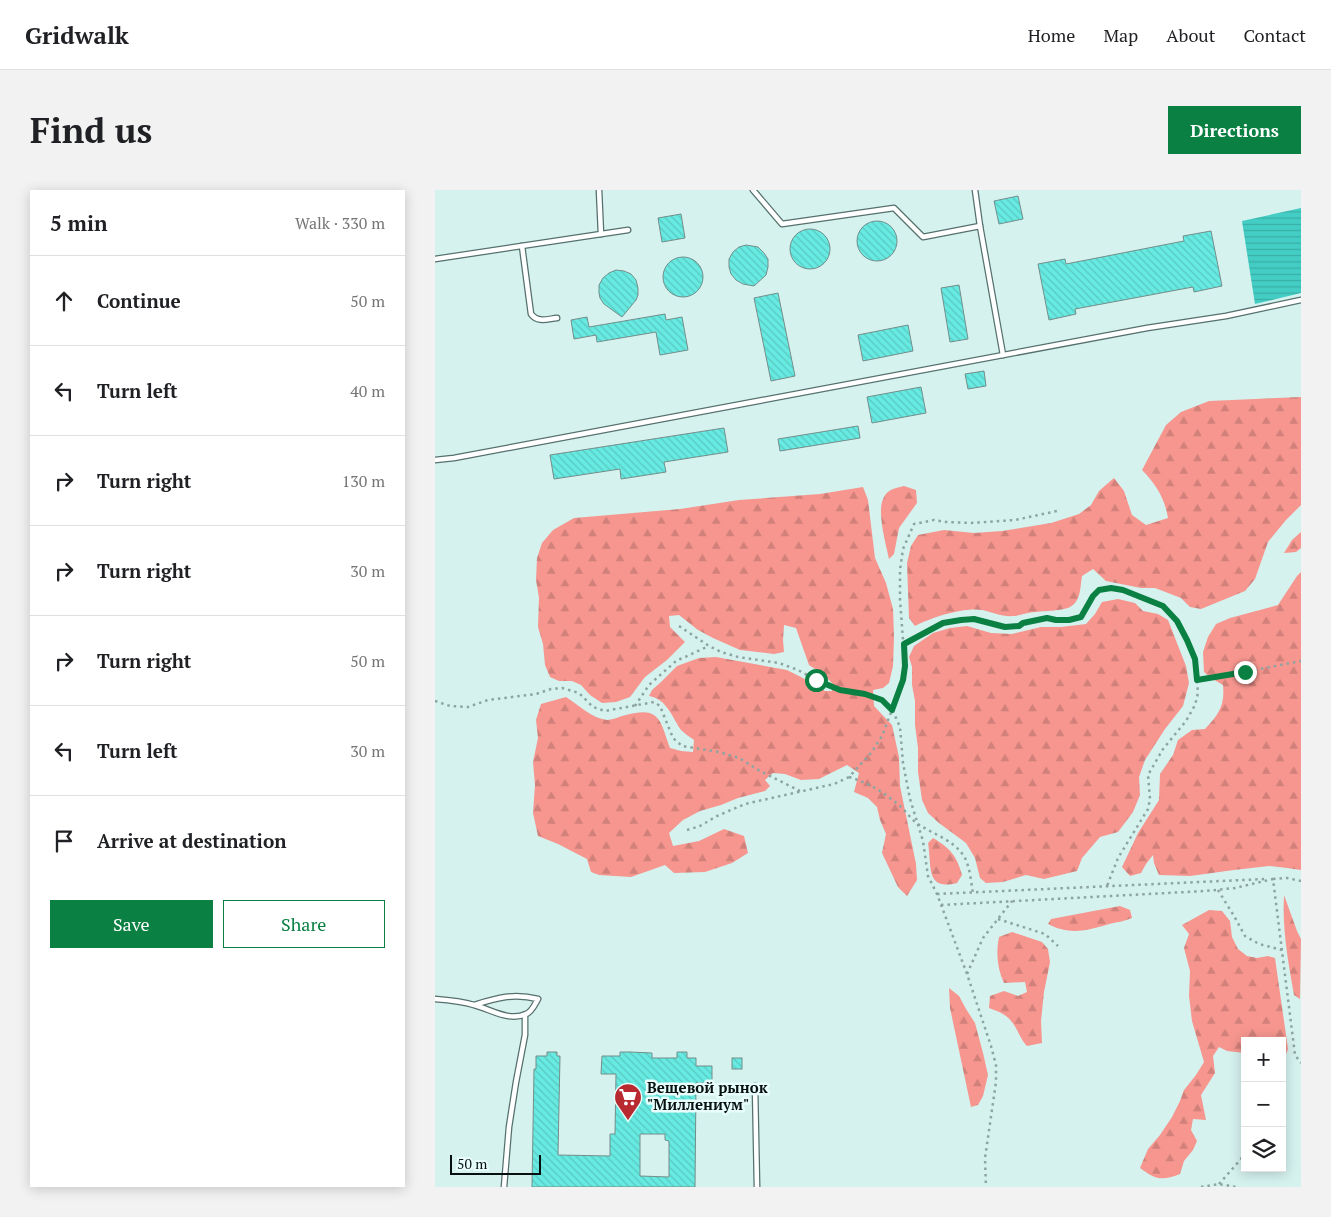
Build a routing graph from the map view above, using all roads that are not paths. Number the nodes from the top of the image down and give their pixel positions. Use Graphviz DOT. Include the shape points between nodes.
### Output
graph roads {
  1 [pos="599,190"];
  2 [pos="753,190"];
  3 [pos="975,190"];
  4 [pos="980,226"];
  5 [pos="628,230"];
  6 [pos="601,234"];
  7 [pos="522,246"];
  8 [pos="435,259"];
  9 [pos="1301,300"];
  10 [pos="557,318"];
  11 [pos="1003,355"];
  12 [pos="435,460"];
  13 [pos="435,999"];
  14 [pos="474,1005"];
  15 [pos="525,1015"];
  16 [pos="755,1086"];
  17 [pos="504,1187"];
  18 [pos="757,1187"];
  1 -- 6 [label="lane"];
  2 -- 4 [label="lane" via="782,224 895,208 923,237"];
  3 -- 4 [label="lane"];
  4 -- 11 [label="lane"];
  5 -- 6 [label="lane"];
  6 -- 7 [label="lane"];
  7 -- 8 [label="lane"];
  7 -- 10 [label="lane" via="531,314 540,320"];
  9 -- 11 [label="lane"];
  11 -- 12 [label="lane"];
  13 -- 14 [label="lane"];
  14 -- 15 [label="lane" via="505,1016"];
  14 -- 15 [label="lane" via="507,996 538,999"];
  15 -- 17 [label="lane"];
  16 -- 18 [label="lane"];
}
